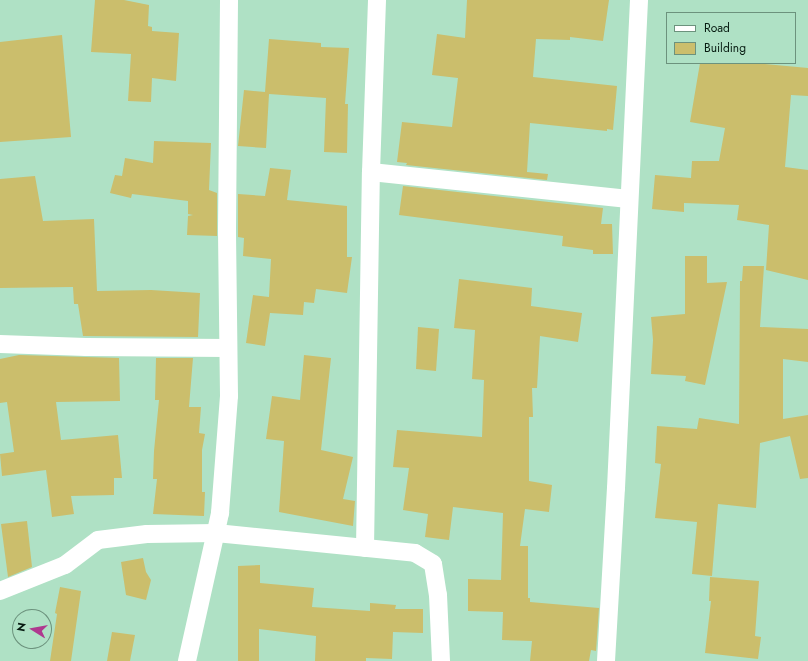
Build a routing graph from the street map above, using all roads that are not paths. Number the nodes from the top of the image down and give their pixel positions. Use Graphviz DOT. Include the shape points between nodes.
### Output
graph roads {
  1 [pos="229,0"];
  2 [pos="377,0"];
  3 [pos="639,0"];
  4 [pos="371,172"];
  5 [pos="629,199"];
  6 [pos="0,344"];
  7 [pos="228,348"];
  8 [pos="216,533"];
  9 [pos="365,548"];
  10 [pos="0,591"];
  11 [pos="188,661"];
  12 [pos="441,661"];
  13 [pos="606,661"];
  1 -- 7 [label="street"];
  2 -- 4 [label="street"];
  3 -- 5 [label="street"];
  4 -- 5 [label="street"];
  4 -- 9 [label="street"];
  5 -- 13 [label="street"];
  6 -- 7 [label="street"];
  7 -- 8 [label="street" via="229,396 220,513"];
  8 -- 9 [label="street"];
  8 -- 10 [label="street" via="147,534 98,540 65,565"];
  8 -- 11 [label="street"];
  9 -- 12 [label="street" via="415,553 433,564 438,595"];
}
